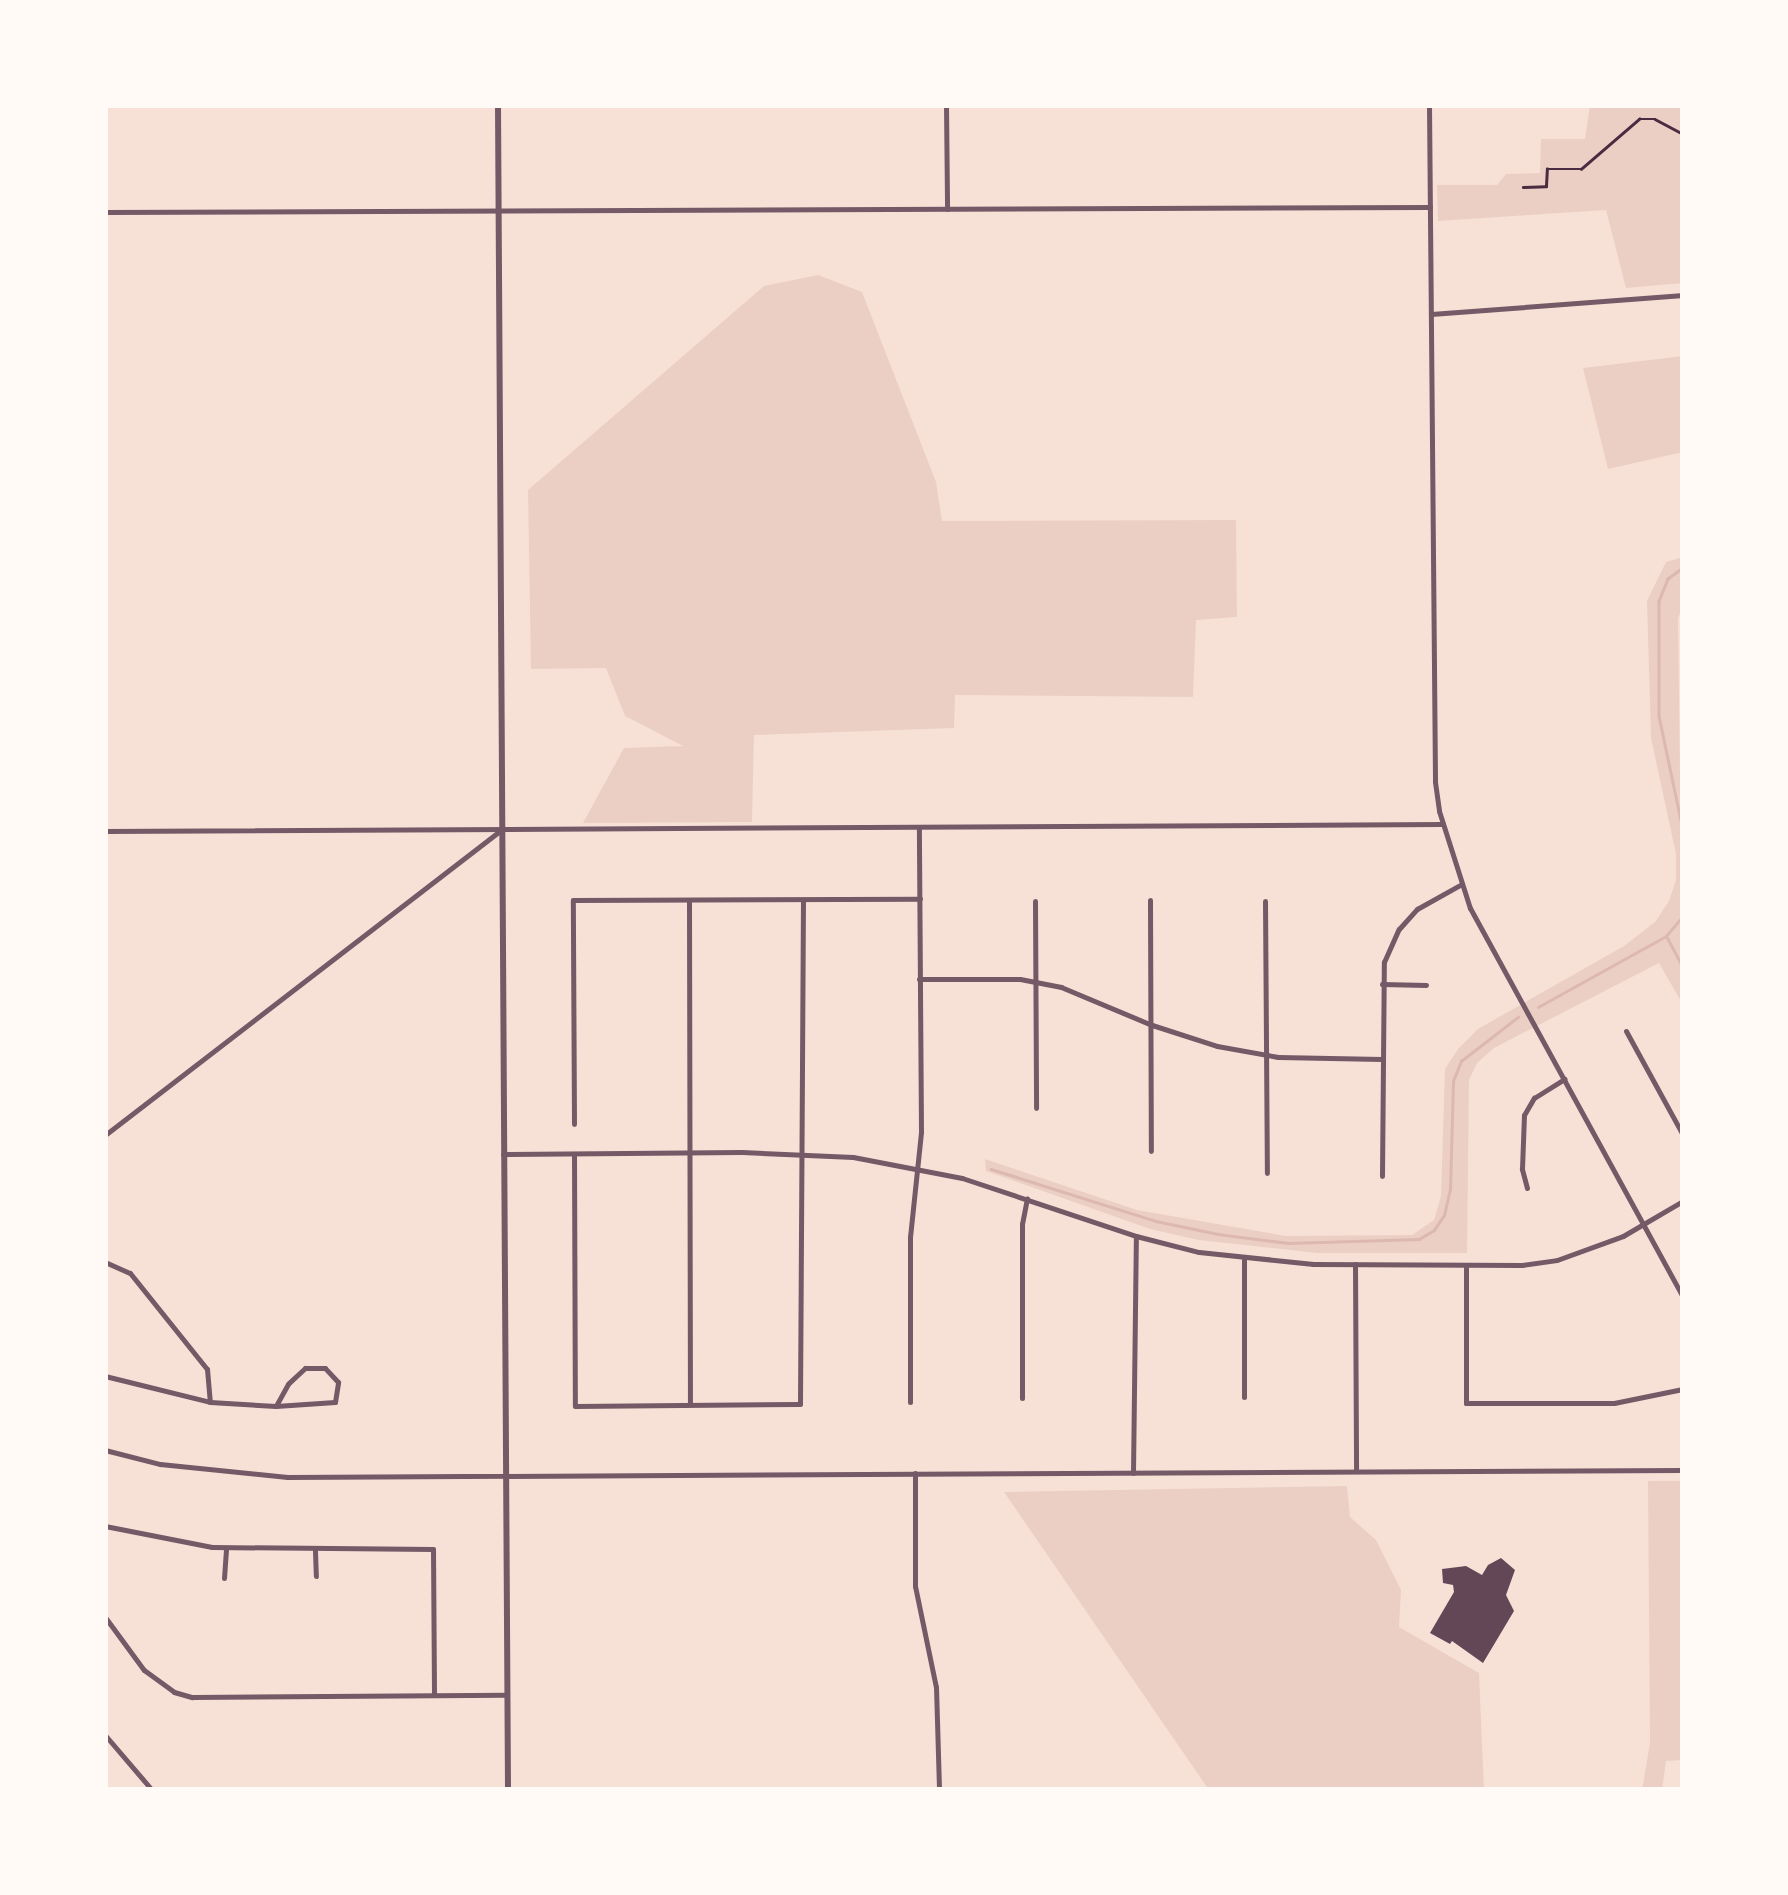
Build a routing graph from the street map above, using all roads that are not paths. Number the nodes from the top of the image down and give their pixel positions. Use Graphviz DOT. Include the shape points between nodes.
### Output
graph roads {
  1 [pos="498,105"];
  2 [pos="946,105"];
  3 [pos="1429,105"];
  4 [pos="1430,207"];
  5 [pos="946,209"];
  6 [pos="498,211"];
  7 [pos="105,212"];
  8 [pos="1683,295"];
  9 [pos="1431,314"];
  10 [pos="1443,824"];
  11 [pos="919,828"];
  12 [pos="502,830"];
  13 [pos="105,831"];
  14 [pos="1460,885"];
  15 [pos="920,899"];
  16 [pos="689,900"];
  17 [pos="803,900"];
  18 [pos="1150,900"];
  19 [pos="1265,901"];
  20 [pos="1034,902"];
  21 [pos="920,979"];
  22 [pos="1035,982"];
  23 [pos="1382,984"];
  24 [pos="1426,985"];
  25 [pos="1152,1026"];
  26 [pos="1626,1031"];
  27 [pos="1266,1056"];
  28 [pos="1382,1059"];
  29 [pos="1564,1079"];
  30 [pos="1036,1108"];
  31 [pos="574,1124"];
  32 [pos="105,1135"];
  33 [pos="1683,1136"];
  34 [pos="1151,1152"];
  35 [pos="689,1153"];
  36 [pos="502,1154"];
  37 [pos="574,1154"];
  38 [pos="802,1154"];
  39 [pos="916,1168"];
  40 [pos="1266,1173"];
  41 [pos="1382,1176"];
  42 [pos="1527,1188"];
  43 [pos="1027,1198"];
  44 [pos="1683,1201"];
  45 [pos="1643,1225"];
  46 [pos="1136,1236"];
  47 [pos="1244,1259"];
  48 [pos="105,1262"];
  49 [pos="1355,1264"];
  50 [pos="1466,1265"];
  51 [pos="1683,1296"];
  52 [pos="105,1376"];
  53 [pos="1683,1389"];
  54 [pos="1244,1397"];
  55 [pos="1022,1398"];
  56 [pos="210,1402"];
  57 [pos="910,1402"];
  58 [pos="690,1404"];
  59 [pos="276,1406"];
  60 [pos="105,1450"];
  61 [pos="1683,1470"];
  62 [pos="1356,1471"];
  63 [pos="915,1473"];
  64 [pos="1134,1473"];
  65 [pos="506,1474"];
  66 [pos="105,1526"];
  67 [pos="226,1548"];
  68 [pos="315,1551"];
  69 [pos="316,1576"];
  70 [pos="224,1578"];
  71 [pos="105,1617"];
  72 [pos="434,1695"];
  73 [pos="508,1696"];
  74 [pos="105,1735"];
  75 [pos="152,1790"];
  76 [pos="508,1790"];
  77 [pos="939,1790"];
  1 -- 6 [label="street"];
  2 -- 5 [label="street"];
  3 -- 4 [label="street"];
  4 -- 5 [label="street"];
  4 -- 9 [label="street"];
  5 -- 6 [label="street"];
  6 -- 7 [label="street"];
  6 -- 12 [label="street"];
  8 -- 9 [label="street"];
  9 -- 10 [label="street" via="1435,782"];
  10 -- 11 [label="street"];
  10 -- 14 [label="street"];
  11 -- 12 [label="street"];
  11 -- 15 [label="street"];
  12 -- 13 [label="street"];
  12 -- 32 [label="street"];
  12 -- 36 [label="street"];
  14 -- 23 [label="street" via="1398,928"];
  14 -- 29 [label="street"];
  15 -- 17 [label="street"];
  15 -- 21 [label="street"];
  16 -- 17 [label="street"];
  16 -- 31 [label="street" via="573,900"];
  16 -- 35 [label="street"];
  17 -- 38 [label="street"];
  18 -- 25 [label="street"];
  19 -- 27 [label="street"];
  20 -- 22 [label="street"];
  21 -- 22 [label="street"];
  21 -- 39 [label="street"];
  22 -- 25 [label="street" via="1092,998"];
  22 -- 30 [label="street"];
  23 -- 24 [label="street"];
  23 -- 28 [label="street"];
  25 -- 27 [label="street"];
  25 -- 34 [label="street"];
  26 -- 33 [label="street"];
  27 -- 28 [label="street"];
  27 -- 40 [label="street"];
  28 -- 41 [label="street"];
  29 -- 42 [label="street" via="1534,1098 1524,1115"];
  29 -- 45 [label="street"];
  35 -- 37 [label="street"];
  35 -- 38 [label="street"];
  35 -- 58 [label="street"];
  36 -- 37 [label="street"];
  36 -- 65 [label="street"];
  37 -- 58 [label="street" via="575,1406"];
  38 -- 39 [label="street"];
  38 -- 58 [label="street" via="800,1404"];
  39 -- 43 [label="street"];
  39 -- 57 [label="street"];
  43 -- 46 [label="street"];
  43 -- 55 [label="street"];
  44 -- 45 [label="street"];
  45 -- 50 [label="street" via="1558,1260"];
  45 -- 51 [label="street"];
  46 -- 47 [label="street"];
  46 -- 64 [label="street"];
  47 -- 49 [label="street"];
  47 -- 54 [label="street"];
  48 -- 56 [label="street" via="130,1273 206,1369"];
  49 -- 50 [label="street"];
  49 -- 62 [label="street"];
  50 -- 53 [label="street" via="1466,1402 1614,1403"];
  52 -- 56 [label="street"];
  56 -- 59 [label="street"];
  59 -- 59 [label="street" via="304,1368 325,1368 338,1382 334,1402"];
  60 -- 65 [label="street" via="256,1475"];
  61 -- 62 [label="street"];
  62 -- 64 [label="street"];
  63 -- 64 [label="street"];
  63 -- 65 [label="street"];
  63 -- 77 [label="street" via="914,1586 936,1687"];
  65 -- 73 [label="street"];
  66 -- 67 [label="street"];
  67 -- 68 [label="street"];
  67 -- 70 [label="street"];
  68 -- 69 [label="street"];
  68 -- 72 [label="street" via="433,1550"];
  71 -- 72 [label="street" via="144,1670 192,1697"];
  72 -- 73 [label="street"];
  73 -- 76 [label="street"];
  74 -- 75 [label="street"];
}
